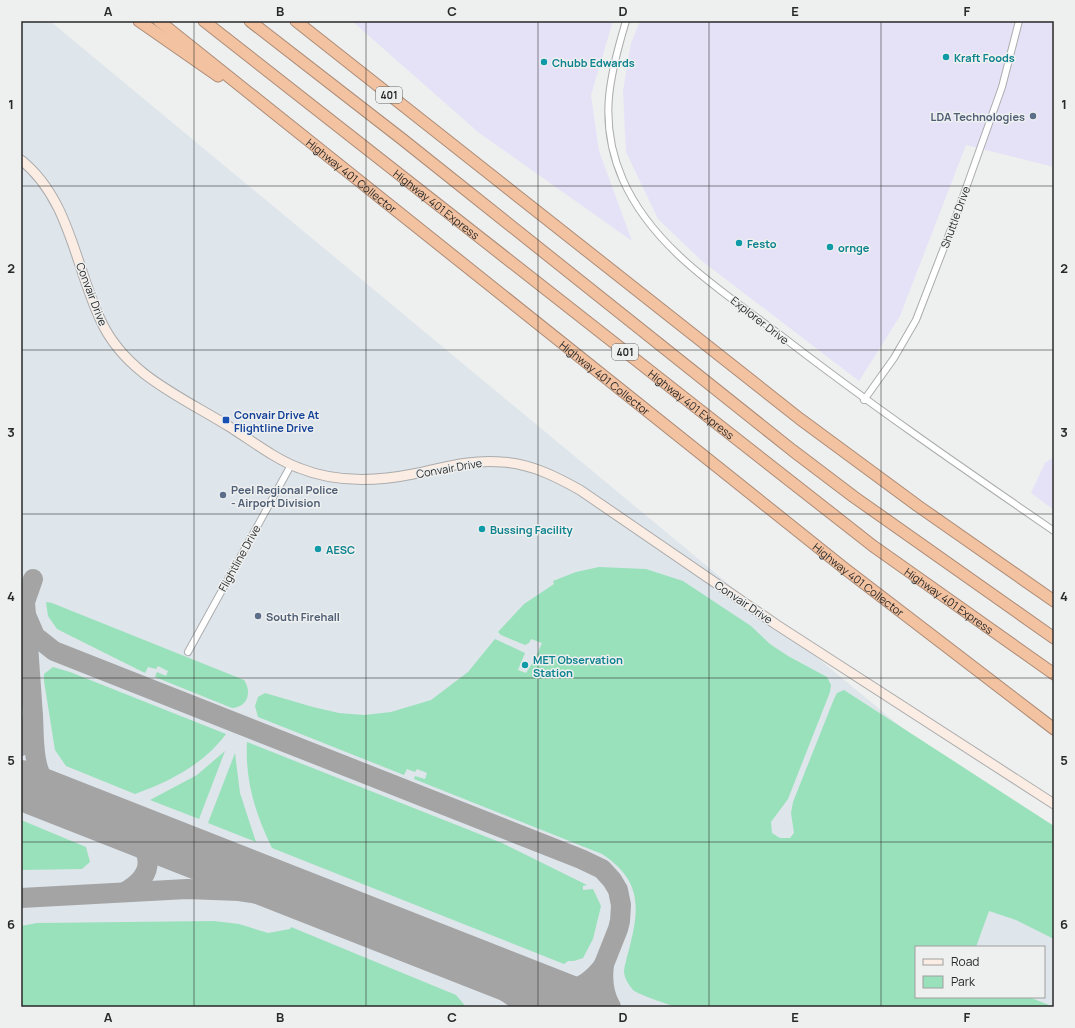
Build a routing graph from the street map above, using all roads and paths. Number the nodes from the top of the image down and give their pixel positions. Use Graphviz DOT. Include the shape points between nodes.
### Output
graph roads {
  1 [pos="139,21"];
  2 [pos="159,21"];
  3 [pos="204,21"];
  4 [pos="250,21"];
  5 [pos="296,21"];
  6 [pos="300,21"];
  7 [pos="626,21"];
  8 [pos="1019,21"];
  9 [pos="313,34"];
  10 [pos="273,113"];
  11 [pos="21,160"];
  12 [pos="864,400"];
  13 [pos="291,465"];
  14 [pos="1054,531"];
  15 [pos="1054,601"];
  16 [pos="1054,638"];
  17 [pos="188,652"];
  18 [pos="1054,674"];
  19 [pos="1054,729"];
  20 [pos="1054,804"];
  1 -- 10 [label="highway"];
  2 -- 10 [label="highway, Highway 401 Collector"];
  3 -- 18 [label="highway, Highway 401 Express / 401" via="873,546"];
  4 -- 16 [label="highway, 401" via="860,502"];
  5 -- 9 [label="highway, 401"];
  6 -- 9 [label="highway"];
  7 -- 12 [label="street, Explorer Drive" via="613,66 608,125 622,178 641,214 662,241 685,262"];
  8 -- 12 [label="street, Shuttle Drive" via="1002,87 916,320 894,358"];
  9 -- 15 [label="highway, 401" via="800,419"];
  10 -- 19 [label="highway, Highway 401 Collector" via="844,568"];
  11 -- 13 [label="street, Convair Drive" via="46,187 58,207 95,309 108,334 123,354 157,384"];
  12 -- 14 [label="street, Explorer Drive"];
  13 -- 17 [label="street, Flightline Drive"];
  13 -- 20 [label="street, Convair Drive" via="338,479 360,481 380,480 490,461 514,463 549,473 580,490 777,624"];
}
